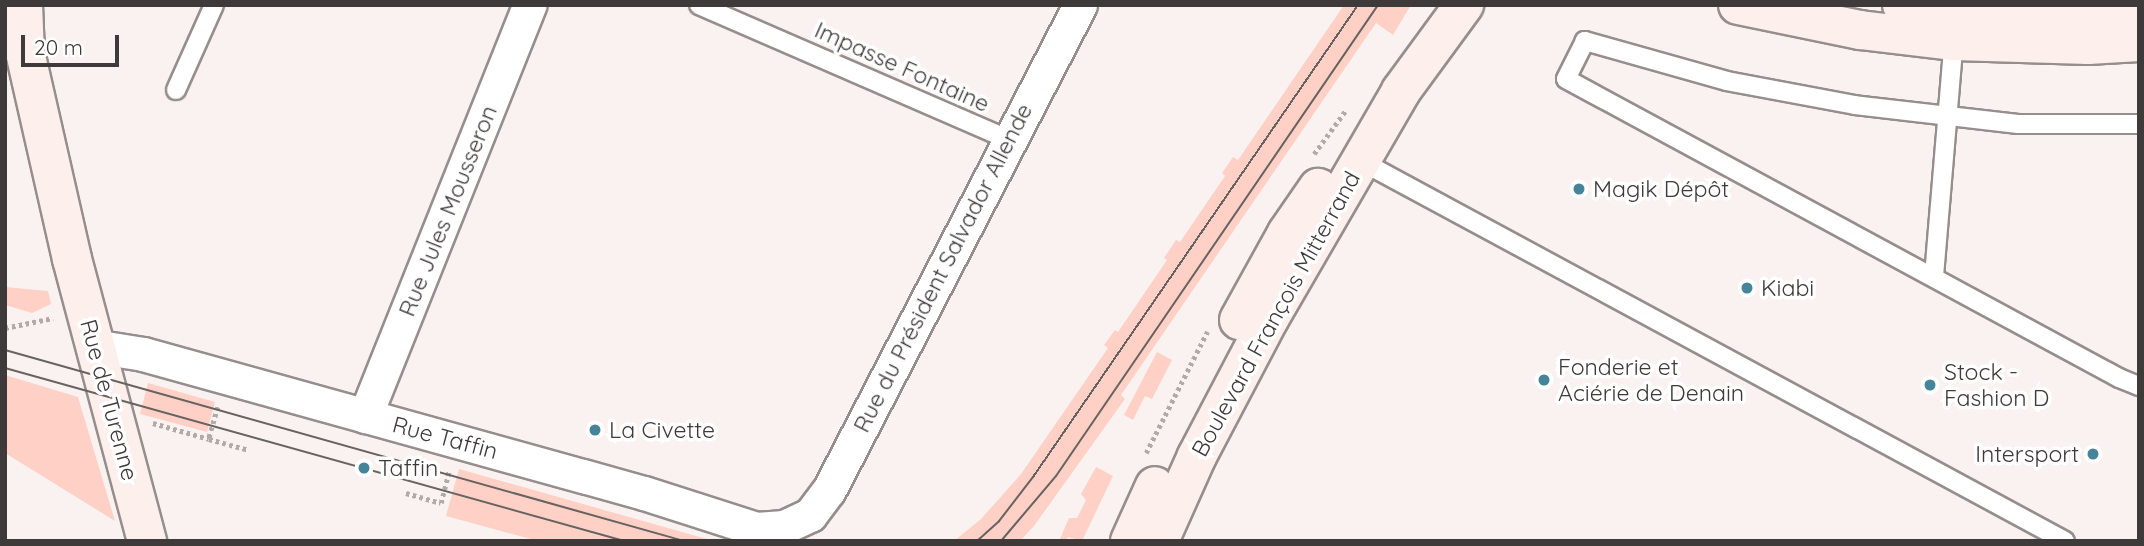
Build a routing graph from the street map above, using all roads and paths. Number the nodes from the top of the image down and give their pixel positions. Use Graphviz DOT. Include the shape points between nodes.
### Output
graph roads {
  1 [pos="23,5"];
  2 [pos="214,5"];
  3 [pos="529,5"];
  4 [pos="699,5"];
  5 [pos="1080,5"];
  6 [pos="1464,5"];
  7 [pos="1738,5"];
  8 [pos="1902,5"];
  9 [pos="2139,14"];
  10 [pos="1955,26"];
  11 [pos="2139,43"];
  12 [pos="176,90"];
  13 [pos="1947,116"];
  14 [pos="2139,124"];
  15 [pos="1009,140"];
  16 [pos="1353,157"];
  17 [pos="1934,276"];
  18 [pos="5,328"];
  19 [pos="89,328"];
  20 [pos="226,379"];
  21 [pos="2139,386"];
  22 [pos="365,416"];
  23 [pos="115,421"];
  24 [pos="209,439"];
  25 [pos="458,441"];
  26 [pos="249,450"];
  27 [pos="406,493"];
  28 [pos="796,523"];
  29 [pos="147,541"];
  30 [pos="1130,541"];
  31 [pos="1159,541"];
  32 [pos="2065,541"];
  1 -- 19 [label="main road, Rue de Turenne" via="25,52"];
  2 -- 12 [label="lane"];
  3 -- 22 [label="street, Rue Jules Mousseron"];
  4 -- 15 [label="lane, Impasse Fontaine"];
  5 -- 15 [label="street, Rue du Président Salvador Allende"];
  6 -- 16 [label="main road, Boulevard François Mitterrand"];
  7 -- 10 [label="main road" via="1860,30"];
  8 -- 10 [label="main road"];
  9 -- 10 [label="main road" via="2028,15"];
  10 -- 11 [label="main road" via="2088,45"];
  10 -- 13 [label="lane"];
  13 -- 14 [label="lane" via="2018,124"];
  13 -- 17 [label="lane"];
  13 -- 17 [label="lane" via="1855,105 1727,81 1586,41 1566,79"];
  15 -- 28 [label="street, Rue du Président Salvador Allende" via="829,490 810,515"];
  16 -- 30 [label="main road, Boulevard François Mitterrand" via="1304,208 1270,263 1199,394"];
  16 -- 31 [label="main road, Boulevard François Mitterrand" via="1197,456"];
  16 -- 32 [label="lane"];
  17 -- 21 [label="lane"];
  18 -- 19 [label="path"];
  19 -- 20 [label="street, Rue Taffin" via="143,354"];
  19 -- 23 [label="main road, Rue de Turenne"];
  20 -- 22 [label="street, Rue Taffin"];
  20 -- 24 [label="path"];
  22 -- 25 [label="street, Rue Taffin"];
  23 -- 24 [label="path" via="148,421"];
  23 -- 29 [label="main road, Rue de Turenne"];
  24 -- 26 [label="path"];
  25 -- 27 [label="path" via="441,503"];
  25 -- 28 [label="street, Rue Taffin" via="756,529"];
}
